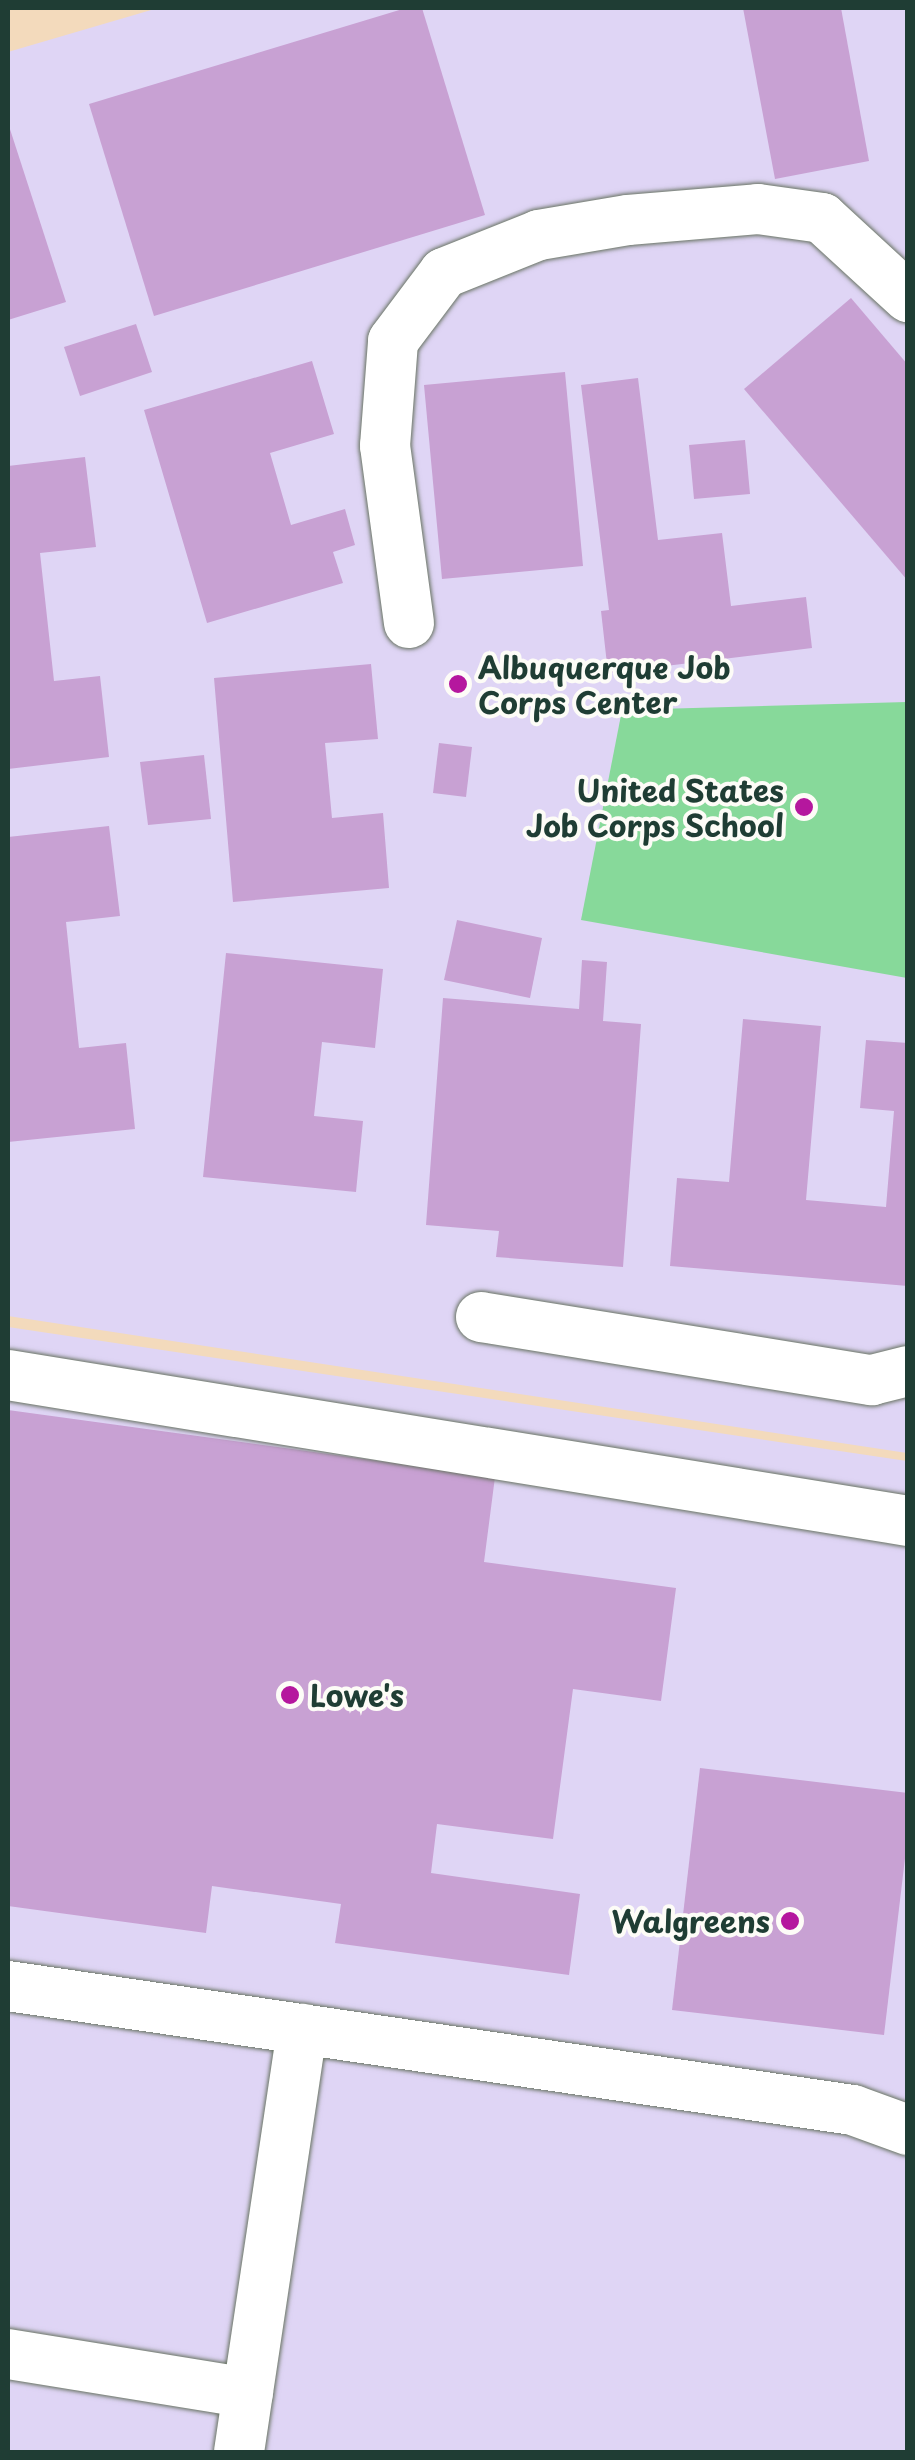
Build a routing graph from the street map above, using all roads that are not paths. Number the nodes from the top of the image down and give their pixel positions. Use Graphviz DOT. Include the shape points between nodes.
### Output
graph roads {
  1 [pos="908,298"];
  2 [pos="409,624"];
  3 [pos="481,1318"];
  4 [pos="908,1371"];
  5 [pos="8,1375"];
  6 [pos="908,1521"];
  7 [pos="8,1986"];
  8 [pos="302,2029"];
  9 [pos="908,2130"];
  10 [pos="8,2354"];
  11 [pos="248,2393"];
  12 [pos="239,2452"];
  1 -- 2 [label="lane" via="822,218 758,210 539,235 444,273 393,341 385,446"];
  3 -- 4 [label="lane" via="872,1380"];
  5 -- 6 [label="lane"];
  7 -- 8 [label="lane"];
  8 -- 9 [label="lane" via="853,2110"];
  8 -- 11 [label="lane"];
  10 -- 11 [label="lane"];
  11 -- 12 [label="lane"];
}
